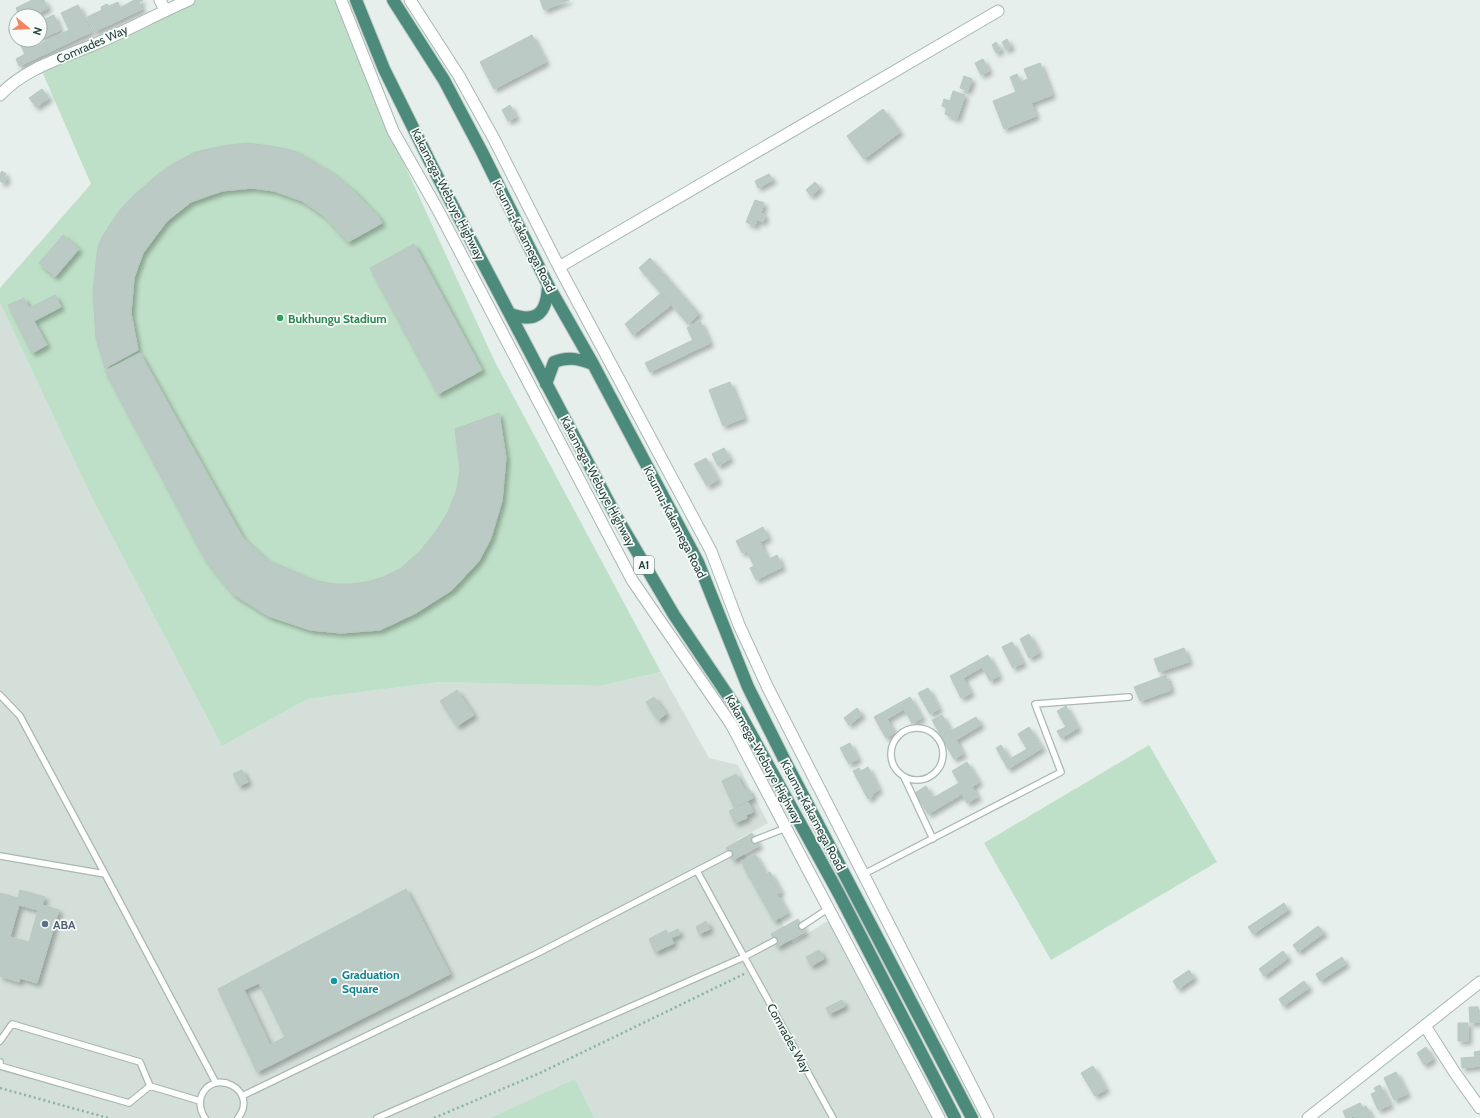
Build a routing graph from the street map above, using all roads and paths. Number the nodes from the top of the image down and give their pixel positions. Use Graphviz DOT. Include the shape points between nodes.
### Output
graph roads {
  1 [pos="160,0"];
  2 [pos="189,0"];
  3 [pos="341,0"];
  4 [pos="356,0"];
  5 [pos="393,0"];
  6 [pos="410,0"];
  7 [pos="165,10"];
  8 [pos="998,10"];
  9 [pos="0,95"];
  10 [pos="559,267"];
  11 [pos="548,285"];
  12 [pos="510,314"];
  13 [pos="593,364"];
  14 [pos="546,384"];
  15 [pos="715,562"];
  16 [pos="658,588"];
  17 [pos="709,590"];
  18 [pos="658,617"];
  19 [pos="0,695"];
  20 [pos="1129,697"];
  21 [pos="904,777"];
  22 [pos="786,828"];
  23 [pos="933,839"];
  24 [pos="755,840"];
  25 [pos="730,854"];
  26 [pos="0,856"];
  27 [pos="698,871"];
  28 [pos="105,874"];
  29 [pos="864,874"];
  30 [pos="829,908"];
  31 [pos="802,926"];
  32 [pos="774,941"];
  33 [pos="744,957"];
  34 [pos="752,971"];
  35 [pos="1480,982"];
  36 [pos="1425,1026"];
  37 [pos="0,1041"];
  38 [pos="0,1062"];
  39 [pos="216,1083"];
  40 [pos="150,1086"];
  41 [pos="0,1088"];
  42 [pos="242,1096"];
  43 [pos="200,1101"];
  44 [pos="1480,1108"];
  45 [pos="108,1118"];
  46 [pos="205,1118"];
  47 [pos="238,1118"];
  48 [pos="377,1118"];
  49 [pos="434,1118"];
  50 [pos="833,1118"];
  51 [pos="938,1118"];
  52 [pos="955,1118"];
  53 [pos="972,1118"];
  54 [pos="988,1118"];
  55 [pos="1308,1118"];
  1 -- 7 [label="street"];
  2 -- 7 [label="street, Comrades Way"];
  3 -- 18 [label="street" via="393,131 445,224 632,580"];
  4 -- 12 [label="highway, Kakamega-Webuye Highway / A1" via="384,69"];
  5 -- 11 [label="highway, Kisumu-Kakamega Road" via="444,80"];
  6 -- 10 [label="street" via="459,76"];
  7 -- 9 [label="street, Comrades Way" via="100,42 36,68"];
  8 -- 10 [label="street"];
  10 -- 15 [label="street"];
  11 -- 12 [label="highway" via="546,302 540,314 531,318"];
  11 -- 13 [label="highway, Kisumu-Kakamega Road"];
  12 -- 14 [label="highway, Kakamega-Webuye Highway / A1"];
  13 -- 14 [label="highway" via="578,358 562,358 554,362"];
  13 -- 17 [label="highway, Kisumu-Kakamega Road" via="698,562"];
  14 -- 16 [label="highway, Kakamega-Webuye Highway / A1" via="616,516"];
  15 -- 17 [label="street"];
  15 -- 29 [label="street" via="739,625 768,688"];
  16 -- 18 [label="street"];
  16 -- 52 [label="highway, Kakamega-Webuye Highway / A1" via="739,712 839,894"];
  17 -- 53 [label="highway, Kisumu-Kakamega Road" via="748,687"];
  18 -- 22 [label="street" via="731,724"];
  19 -- 28 [label="lane" via="20,716"];
  20 -- 23 [label="lane" via="1035,704 1061,772"];
  21 -- 21 [label="lane" via="923,780 938,769 943,757 941,744 938,738 927,730 908,730 894,743 892,762"];
  21 -- 23 [label="lane"];
  22 -- 24 [label="lane"];
  22 -- 30 [label="street"];
  23 -- 29 [label="lane"];
  25 -- 27 [label="lane"];
  26 -- 28 [label="lane"];
  27 -- 33 [label="lane, Comrades Way"];
  27 -- 42 [label="lane" via="538,953"];
  28 -- 39 [label="lane"];
  29 -- 54 [label="street"];
  30 -- 31 [label="lane"];
  30 -- 51 [label="street"];
  32 -- 33 [label="lane"];
  33 -- 34 [label="lane, Comrades Way"];
  33 -- 48 [label="lane"];
  34 -- 49 [label="path" via="540,1073"];
  34 -- 50 [label="lane, Comrades Way"];
  35 -- 36 [label="street"];
  36 -- 44 [label="street"];
  36 -- 55 [label="street"];
  37 -- 40 [label="lane" via="12,1024 140,1062"];
  38 -- 40 [label="lane" via="0,1066 129,1103"];
  39 -- 42 [label="lane" via="228,1083 239,1090"];
  39 -- 43 [label="lane" via="206,1090"];
  40 -- 43 [label="lane"];
  41 -- 45 [label="path"];
  42 -- 47 [label="lane" via="243,1108"];
  43 -- 46 [label="lane"];
}
